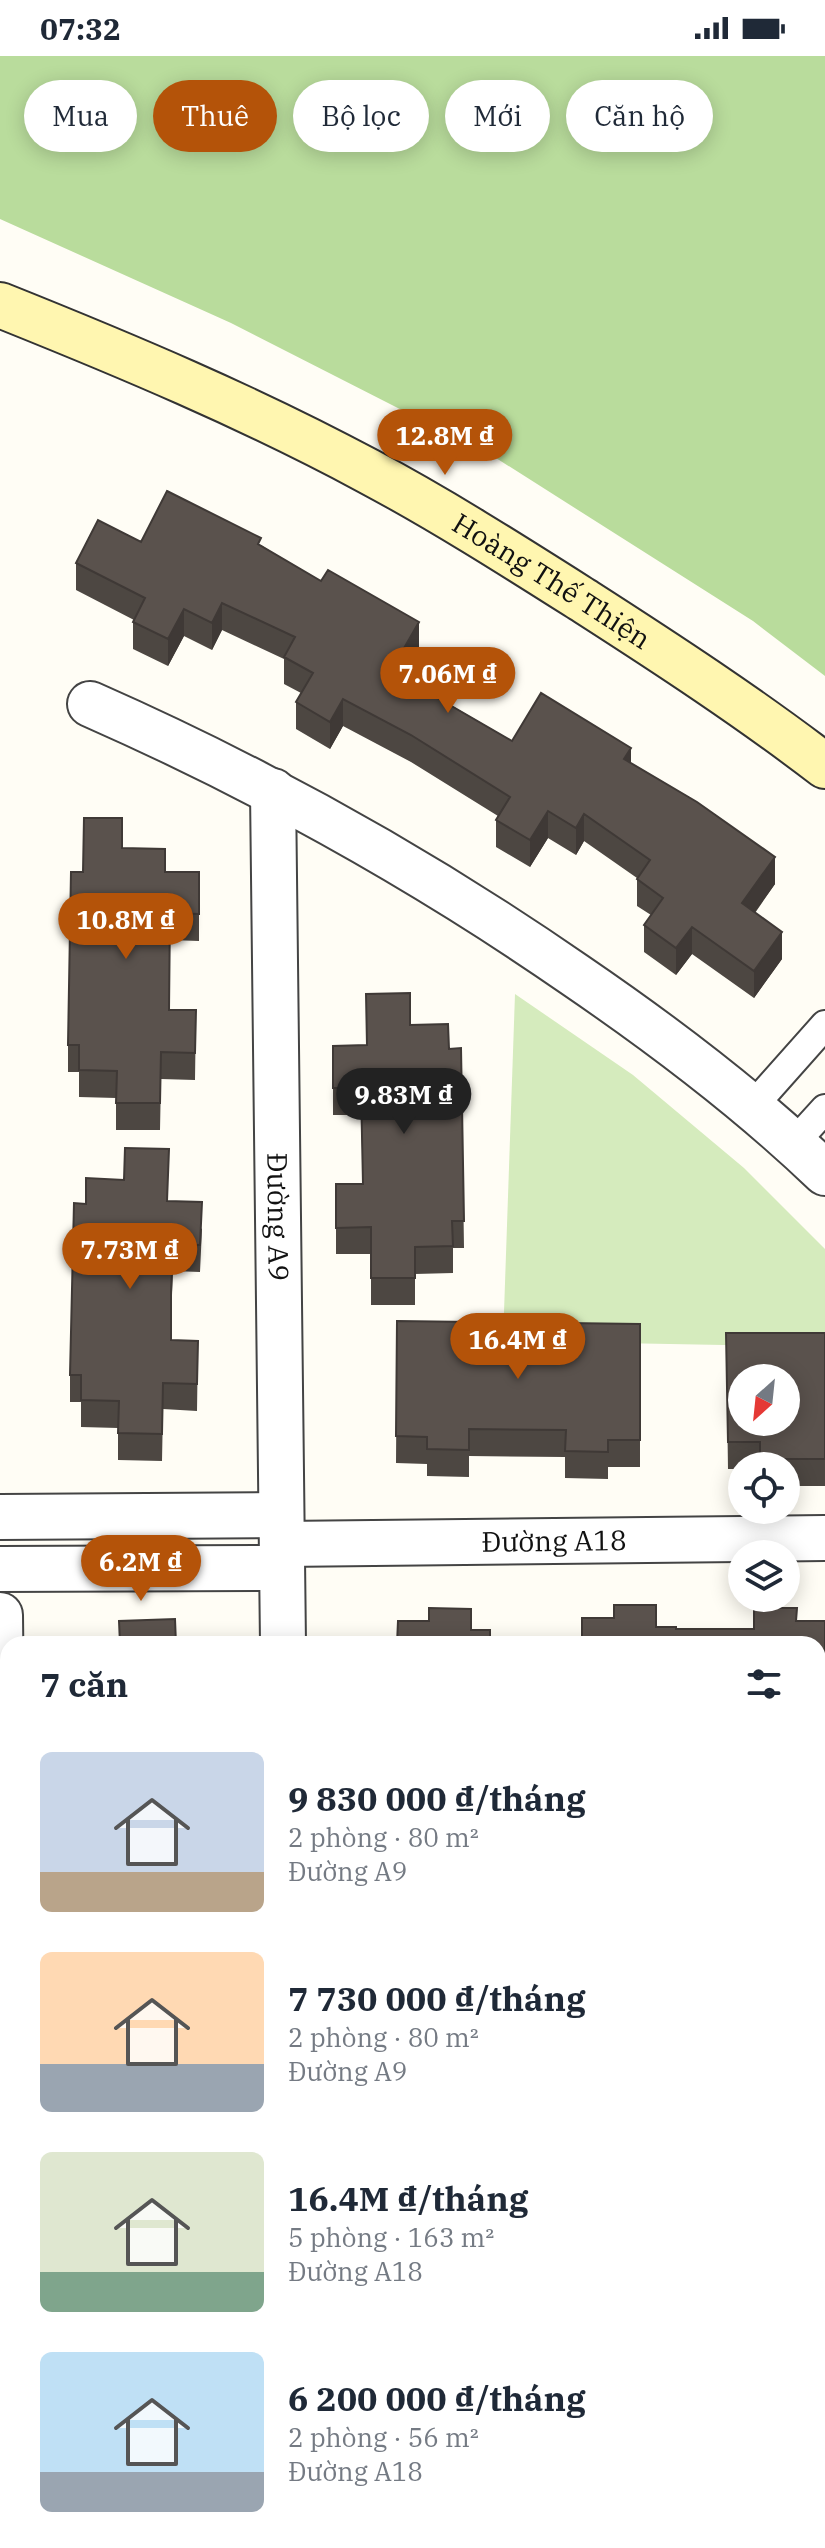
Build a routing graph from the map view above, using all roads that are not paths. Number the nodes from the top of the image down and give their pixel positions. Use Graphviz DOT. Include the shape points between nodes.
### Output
graph roads {
  1 [pos="0,305"];
  2 [pos="90,704"];
  3 [pos="825,766"];
  4 [pos="273,791"];
  5 [pos="825,1025"];
  6 [pos="753,1106"];
  7 [pos="825,1109"];
  8 [pos="794,1143"];
  9 [pos="825,1173"];
  10 [pos="0,1517"];
  11 [pos="825,1538"];
  12 [pos="282,1542"];
  13 [pos="0,1569"];
  14 [pos="0,1615"];
  15 [pos="0,1636"];
  16 [pos="283,1636"];
  1 -- 3 [label="street, Hoàng Thế Thiện" via="132,357 369,472 663,651"];
  2 -- 4 [label="street"];
  4 -- 6 [label="street" via="396,859 536,948 657,1031"];
  4 -- 12 [label="street, Đường A9"];
  5 -- 6 [label="lane"];
  6 -- 8 [label="street"];
  7 -- 8 [label="lane"];
  8 -- 9 [label="street"];
  10 -- 12 [label="street, Đường A18"];
  11 -- 12 [label="street, Đường A18"];
  12 -- 13 [label="street, Đường A18"];
  12 -- 16 [label="street, Đường A9"];
  14 -- 15 [label="street"];
}
